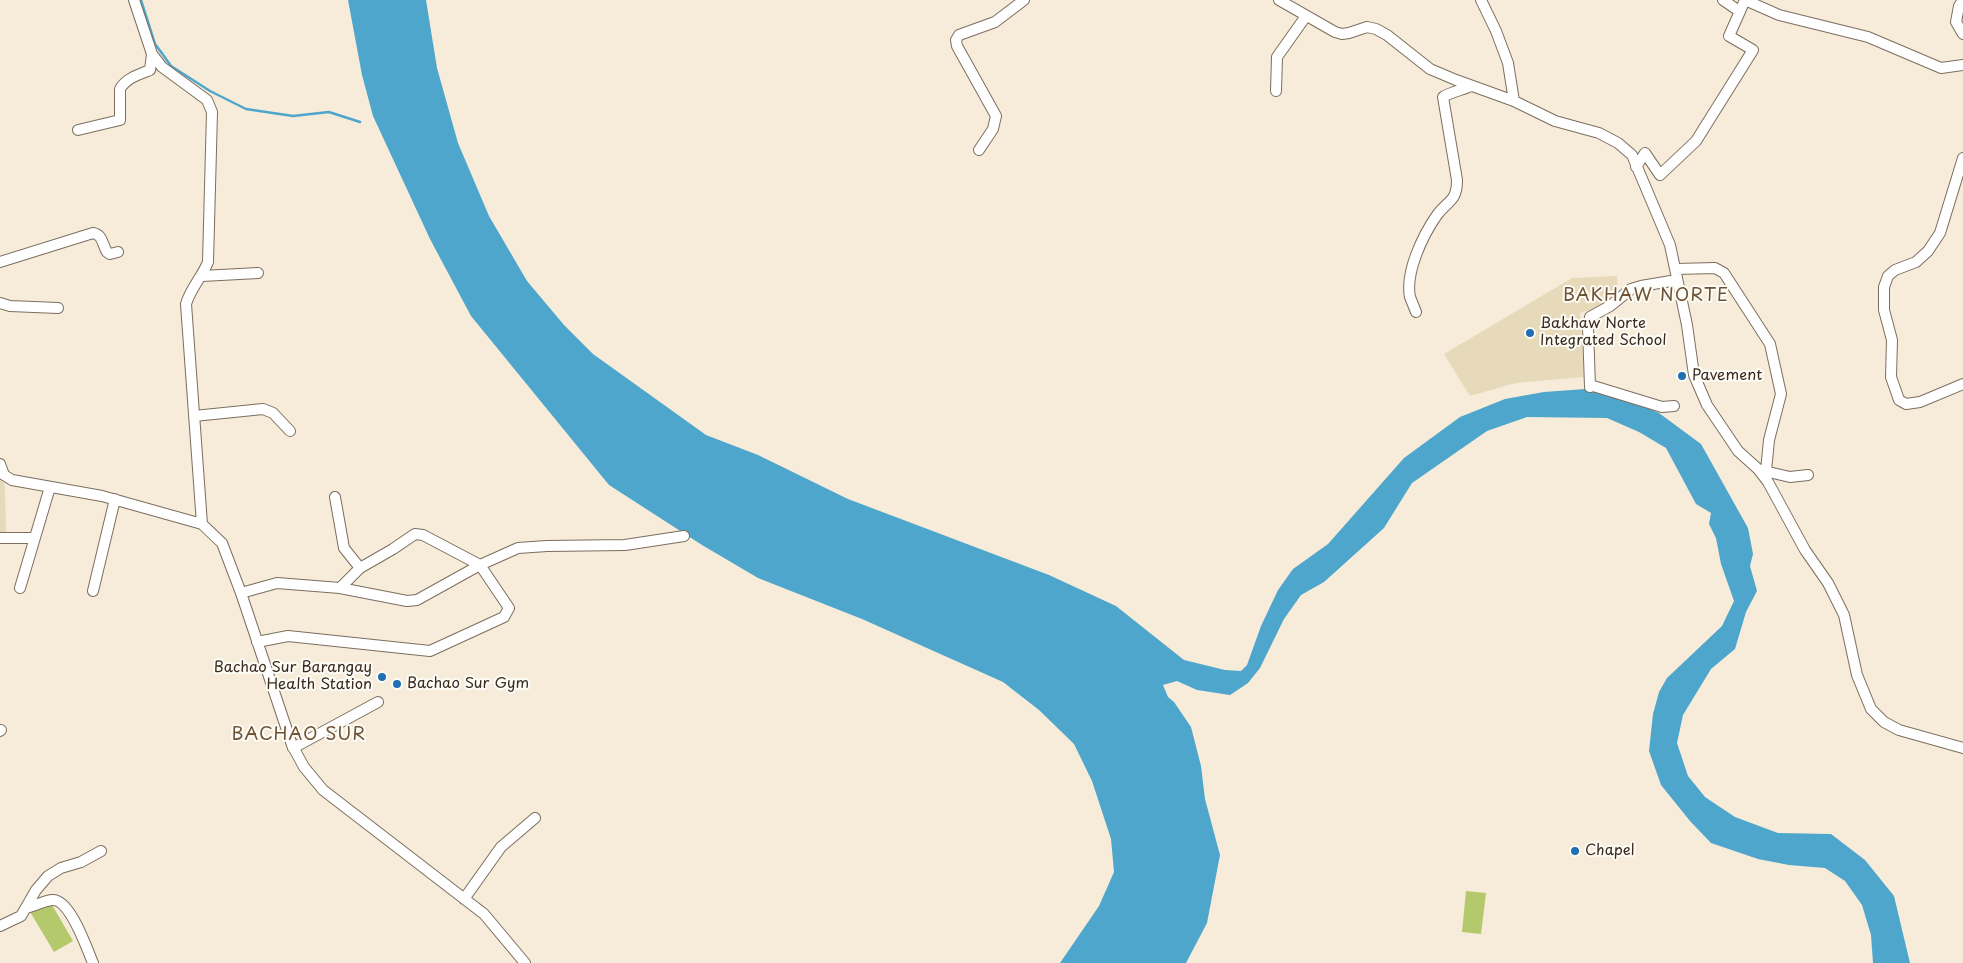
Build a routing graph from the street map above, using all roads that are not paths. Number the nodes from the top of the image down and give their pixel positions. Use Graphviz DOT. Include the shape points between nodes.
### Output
graph roads {
  1 [pos="134,0"];
  2 [pos="1024,0"];
  3 [pos="1279,0"];
  4 [pos="1481,0"];
  5 [pos="1723,0"];
  6 [pos="1963,0"];
  7 [pos="1739,11"];
  8 [pos="1306,16"];
  9 [pos="1963,34"];
  10 [pos="152,54"];
  11 [pos="1963,65"];
  12 [pos="1471,86"];
  13 [pos="1276,92"];
  14 [pos="1514,101"];
  15 [pos="78,130"];
  16 [pos="979,150"];
  17 [pos="1963,158"];
  18 [pos="1636,167"];
  19 [pos="118,252"];
  20 [pos="0,262"];
  21 [pos="258,273"];
  22 [pos="1676,274"];
  23 [pos="202,276"];
  24 [pos="0,303"];
  25 [pos="58,308"];
  26 [pos="1416,312"];
  27 [pos="1963,384"];
  28 [pos="1674,406"];
  29 [pos="194,416"];
  30 [pos="290,431"];
  31 [pos="0,464"];
  32 [pos="1762,470"];
  33 [pos="1808,475"];
  34 [pos="50,487"];
  35 [pos="336,497"];
  36 [pos="114,499"];
  37 [pos="202,524"];
  38 [pos="684,536"];
  39 [pos="0,538"];
  40 [pos="34,538"];
  41 [pos="480,565"];
  42 [pos="360,568"];
  43 [pos="20,588"];
  44 [pos="340,588"];
  45 [pos="93,592"];
  46 [pos="241,593"];
  47 [pos="257,642"];
  48 [pos="378,702"];
  49 [pos="293,748"];
  50 [pos="1963,748"];
  51 [pos="535,818"];
  52 [pos="101,851"];
  53 [pos="464,899"];
  54 [pos="26,908"];
  55 [pos="0,926"];
  56 [pos="93,963"];
  57 [pos="525,963"];
  1 -- 10 [label="street"];
  2 -- 16 [label="street" via="996,22 959,35 956,40 996,116 993,129"];
  3 -- 8 [label="street"];
  4 -- 14 [label="street" via="1508,63"];
  5 -- 7 [label="street"];
  6 -- 9 [label="street" via="1956,22"];
  7 -- 11 [label="street" via="1745,0 1779,15 1868,37 1941,68"];
  7 -- 18 [label="street" via="1729,36 1753,50 1696,141 1660,175 1645,153"];
  8 -- 12 [label="street" via="1342,34 1367,27 1376,29 1430,69"];
  8 -- 13 [label="street" via="1276,57"];
  10 -- 15 [label="street" via="150,70 133,77 120,89 120,120"];
  10 -- 23 [label="street" via="162,67 206,100 212,112 208,262"];
  12 -- 14 [label="street"];
  12 -- 26 [label="street" via="1443,97 1457,191 1438,213 1420,244 1412,266 1410,296"];
  14 -- 18 [label="street" via="1555,121 1599,133 1618,143 1632,155"];
  17 -- 27 [label="street" via="1940,233 1916,262 1888,276 1883,295 1892,340 1892,377 1898,400 1906,404 1920,402"];
  18 -- 22 [label="street" via="1670,245"];
  19 -- 20 [label="street" via="107,252 101,237 93,233"];
  21 -- 23 [label="street"];
  22 -- 28 [label="street" via="1631,289 1590,317 1588,328 1590,386 1662,407"];
  22 -- 32 [label="street" via="1688,326 1694,375 1707,405 1738,451"];
  22 -- 32 [label="street" via="1714,268 1724,273 1770,344 1781,394"];
  23 -- 29 [label="street" via="186,304"];
  24 -- 25 [label="street"];
  29 -- 30 [label="street" via="263,409 273,413"];
  29 -- 37 [label="street"];
  31 -- 34 [label="street" via="4,475 12,480"];
  32 -- 33 [label="street" via="1790,477"];
  32 -- 50 [label="street" via="1844,615 1858,675 1872,709 1884,722 1900,730"];
  34 -- 36 [label="street"];
  34 -- 40 [label="street"];
  35 -- 42 [label="street" via="344,548"];
  36 -- 37 [label="street"];
  36 -- 45 [label="street"];
  37 -- 46 [label="street" via="222,543"];
  38 -- 41 [label="street" via="625,545 518,548"];
  39 -- 40 [label="street"];
  40 -- 43 [label="street"];
  41 -- 42 [label="street" via="423,535 415,534"];
  41 -- 44 [label="street" via="417,600 407,601"];
  41 -- 47 [label="street" via="509,608 507,613 430,650 288,636"];
  42 -- 44 [label="street"];
  44 -- 46 [label="street" via="277,583"];
  46 -- 47 [label="street"];
  47 -- 49 [label="street"];
  48 -- 49 [label="street"];
  49 -- 53 [label="street" via="323,790"];
  51 -- 53 [label="street" via="501,847"];
  52 -- 54 [label="street" via="48,876"];
  53 -- 57 [label="street" via="484,914"];
  54 -- 55 [label="street" via="21,916"];
  54 -- 56 [label="street" via="54,899 60,901 76,924"];
}
